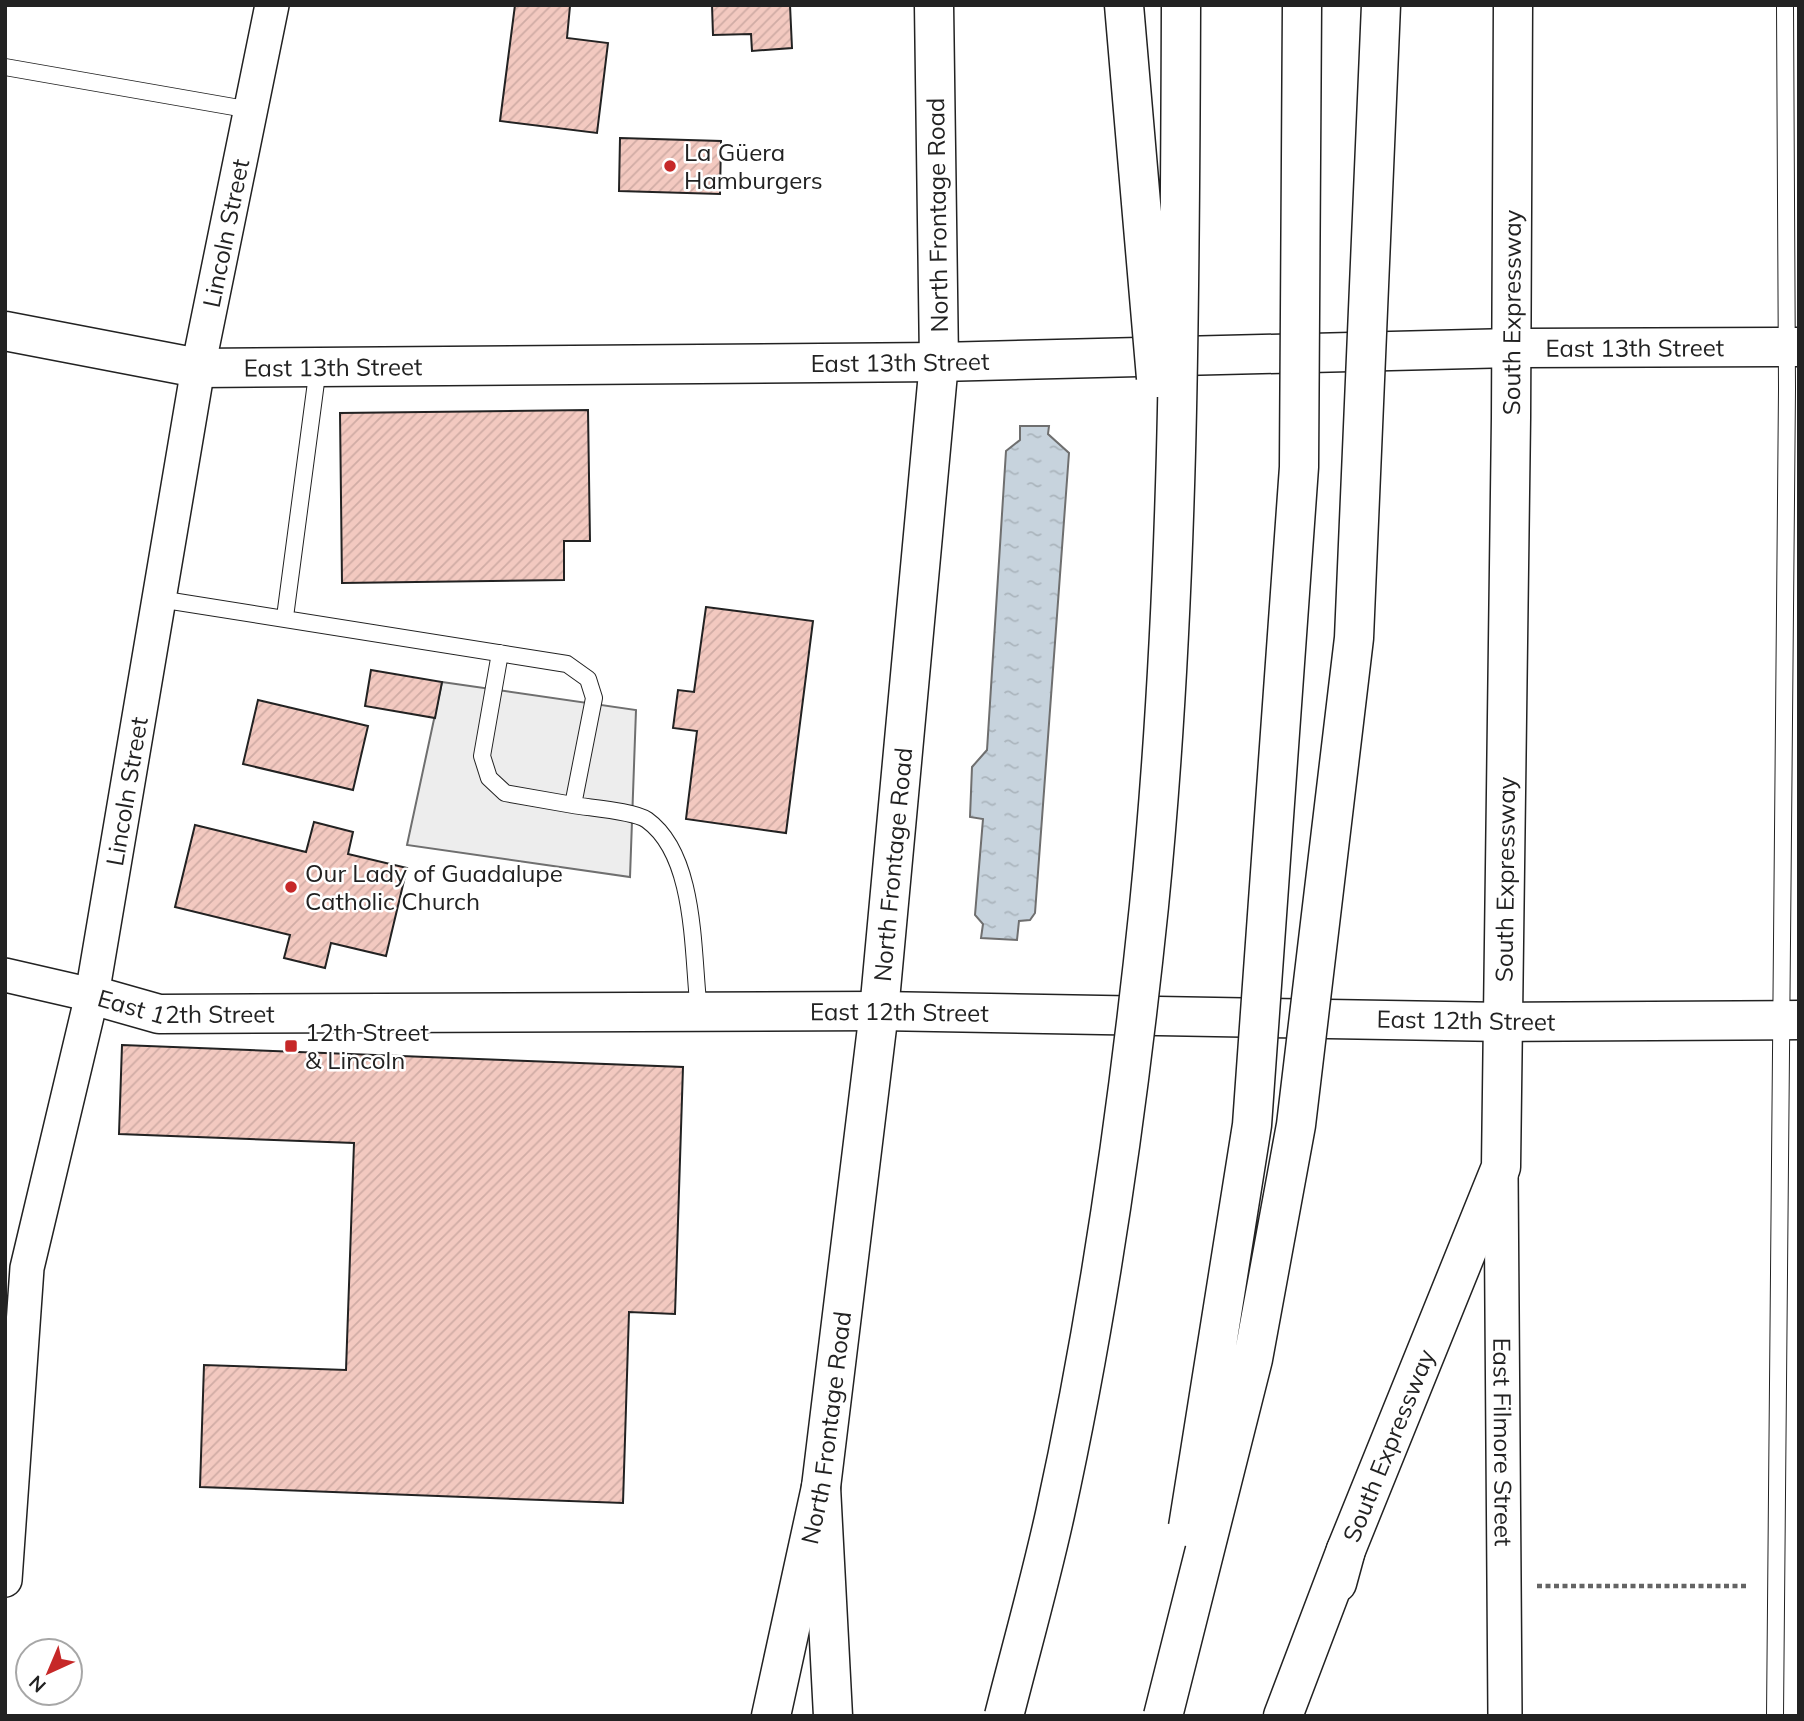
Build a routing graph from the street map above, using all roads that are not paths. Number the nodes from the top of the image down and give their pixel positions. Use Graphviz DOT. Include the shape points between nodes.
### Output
graph roads {
  1 [pos="272,5"];
  2 [pos="934,5"];
  3 [pos="1124,5"];
  4 [pos="1181,5"];
  5 [pos="1301,5"];
  6 [pos="1381,5"];
  7 [pos="1513,5"];
  8 [pos="1785,5"];
  9 [pos="5,67"];
  10 [pos="251,110"];
  11 [pos="5,331"];
  12 [pos="1793,347"];
  13 [pos="1512,348"];
  14 [pos="940,362"];
  15 [pos="318,367"];
  16 [pos="198,368"];
  17 [pos="1173,572"];
  18 [pos="159,599"];
  19 [pos="285,617"];
  20 [pos="500,653"];
  21 [pos="573,805"];
  22 [pos="5,975"];
  23 [pos="92,995"];
  24 [pos="879,1011"];
  25 [pos="699,1012"];
  26 [pos="1790,1020"];
  27 [pos="1504,1022"];
  28 [pos="1501,1167"];
  29 [pos="821,1487"];
  30 [pos="1346,1550"];
  31 [pos="5,1580"];
  32 [pos="771,1716"];
  33 [pos="833,1716"];
  34 [pos="1004,1716"];
  35 [pos="1162,1716"];
  36 [pos="1283,1716"];
  37 [pos="1298,1716"];
  38 [pos="1504,1716"];
  39 [pos="1775,1716"];
  1 -- 10 [label="street, Lincoln Street"];
  2 -- 14 [label="main road, North Frontage Road"];
  3 -- 17 [label="main road, bridge"];
  4 -- 17 [label="main road, bridge"];
  5 -- 35 [label="main road, bridge" via="1300,467 1252,1125"];
  6 -- 35 [label="main road, bridge" via="1354,638 1296,1125 1253,1359"];
  7 -- 13 [label="main road, South Expressway"];
  8 -- 12 [label="lane"];
  9 -- 10 [label="lane"];
  10 -- 16 [label="street, Lincoln Street"];
  11 -- 16 [label="main road, East 13th Street"];
  12 -- 13 [label="main road, East 13th Street"];
  12 -- 26 [label="lane"];
  13 -- 14 [label="main road, East 13th Street"];
  13 -- 27 [label="main road, South Expressway"];
  14 -- 15 [label="main road, East 13th Street"];
  14 -- 24 [label="main road, North Frontage Road"];
  15 -- 16 [label="main road, East 13th Street"];
  15 -- 19 [label="lane"];
  16 -- 18 [label="street, Lincoln Street"];
  17 -- 34 [label="main road, bridge" via="1149,905 1111,1202 1084,1373 1057,1503"];
  18 -- 19 [label="lane"];
  18 -- 23 [label="street, Lincoln Street"];
  19 -- 20 [label="lane"];
  20 -- 21 [label="lane" via="482,756 489,778 505,793"];
  20 -- 21 [label="lane" via="567,664 588,679 594,698"];
  21 -- 25 [label="lane" via="645,818 671,844 685,883"];
  22 -- 23 [label="street, East 12th Street"];
  23 -- 25 [label="main road, East 12th Street" via="159,1014"];
  23 -- 31 [label="street, Lincoln Street" via="27,1268"];
  24 -- 25 [label="main road, East 12th Street"];
  24 -- 27 [label="main road, East 12th Street"];
  24 -- 29 [label="main road, North Frontage Road"];
  26 -- 27 [label="main road, East 12th Street"];
  26 -- 39 [label="lane"];
  27 -- 28 [label="main road, South Expressway"];
  28 -- 30 [label="main road, South Expressway"];
  28 -- 38 [label="street, East Filmore Street"];
  29 -- 32 [label="main road, North Frontage Road"];
  29 -- 33 [label="main road"];
  30 -- 36 [label="main road"];
  30 -- 37 [label="main road, South Expressway"];
}
